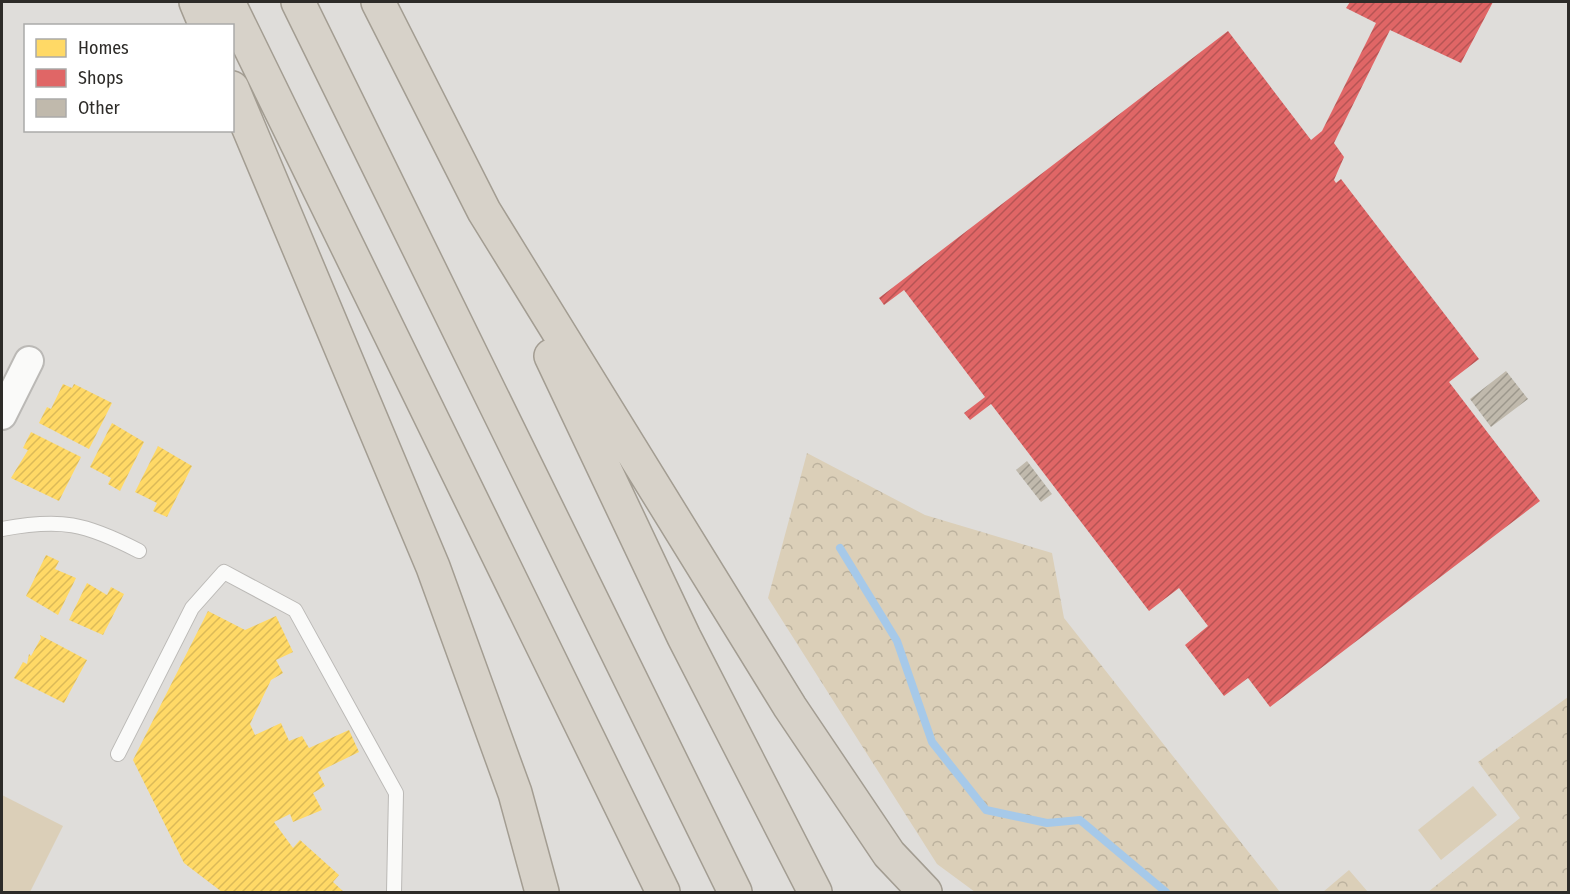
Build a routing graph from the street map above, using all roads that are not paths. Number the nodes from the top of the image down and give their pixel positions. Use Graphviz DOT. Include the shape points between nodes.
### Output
graph roads {
  1 [pos="196,2"];
  2 [pos="204,2"];
  3 [pos="228,2"];
  4 [pos="298,2"];
  5 [pos="318,2"];
  6 [pos="378,2"];
  7 [pos="205,24"];
  8 [pos="215,24"];
  9 [pos="234,65"];
  10 [pos="234,93"];
  11 [pos="484,211"];
  12 [pos="29,361"];
  13 [pos="2,415"];
  14 [pos="2,529"];
  15 [pos="139,551"];
  16 [pos="118,754"];
  17 [pos="394,892"];
  18 [pos="542,892"];
  19 [pos="638,892"];
  20 [pos="663,892"];
  21 [pos="735,892"];
  22 [pos="748,892"];
  23 [pos="815,892"];
  24 [pos="925,892"];
  1 -- 7 [label="highway"];
  2 -- 8 [label="highway"];
  3 -- 20 [label="highway"];
  4 -- 21 [label="highway"];
  5 -- 22 [label="highway"];
  6 -- 11 [label="highway"];
  9 -- 19 [label="highway"];
  10 -- 18 [label="highway" via="433,567 516,793"];
  11 -- 23 [label="highway" via="684,637"];
  11 -- 24 [label="highway" via="790,707 890,854"];
  12 -- 13 [label="street"];
  14 -- 15 [label="lane" via="59,522 105,534"];
  16 -- 17 [label="lane" via="192,608 224,572 295,610 396,793"];
}
